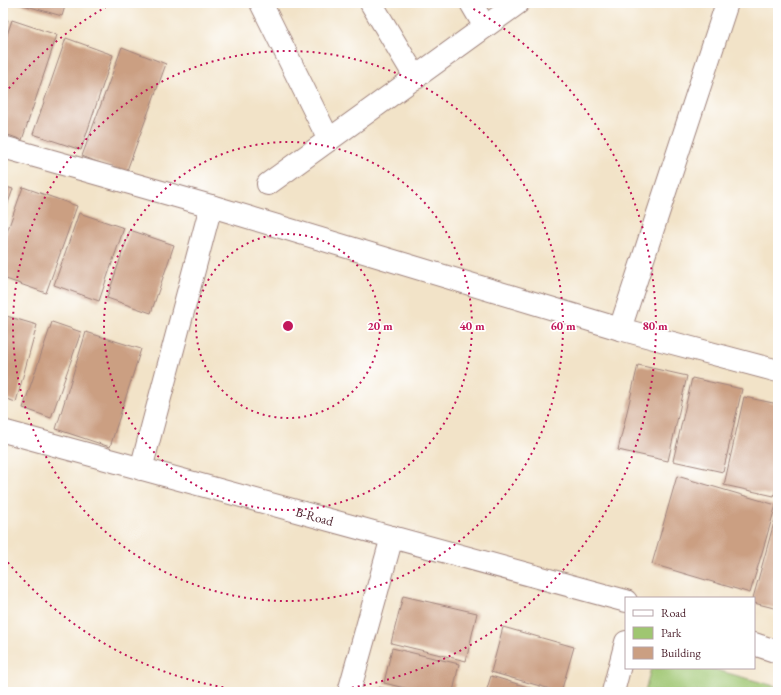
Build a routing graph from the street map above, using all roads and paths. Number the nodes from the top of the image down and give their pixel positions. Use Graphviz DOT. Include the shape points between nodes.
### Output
graph roads {
  1 [pos="262,3"];
  2 [pos="371,3"];
  3 [pos="471,3"];
  4 [pos="518,3"];
  5 [pos="727,3"];
  6 [pos="485,27"];
  7 [pos="416,78"];
  8 [pos="329,140"];
  9 [pos="3,147"];
  10 [pos="268,184"];
  11 [pos="211,206"];
  12 [pos="620,329"];
  13 [pos="778,371"];
  14 [pos="3,431"];
  15 [pos="142,469"];
  16 [pos="392,537"];
  17 [pos="625,601"];
  18 [pos="755,644"];
  19 [pos="625,646"];
  20 [pos="778,652"];
  21 [pos="349,692"];
  22 [pos="613,692"];
  1 -- 8 [label="street"];
  2 -- 7 [label="street"];
  3 -- 6 [label="street"];
  4 -- 6 [label="street"];
  5 -- 12 [label="street"];
  6 -- 7 [label="street"];
  7 -- 8 [label="street"];
  8 -- 10 [label="street"];
  9 -- 11 [label="street"];
  11 -- 12 [label="street"];
  11 -- 15 [label="street"];
  12 -- 13 [label="street"];
  14 -- 15 [label="street, B-Road"];
  15 -- 16 [label="street, B-Road"];
  16 -- 17 [label="street, B-Road"];
  16 -- 21 [label="street"];
  18 -- 20 [label="street"];
  19 -- 22 [label="street"];
}
